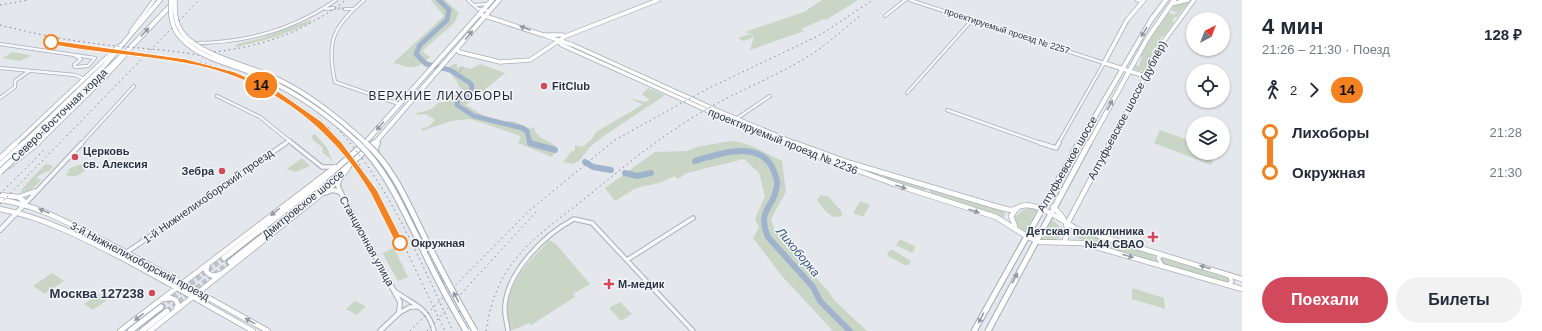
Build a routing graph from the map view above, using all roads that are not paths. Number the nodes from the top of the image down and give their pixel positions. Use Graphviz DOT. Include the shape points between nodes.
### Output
graph roads {
  1 [pos="154,0"];
  2 [pos="160,0"];
  3 [pos="171,0"];
  4 [pos="176,0"];
  5 [pos="336,0"];
  6 [pos="364,0"];
  7 [pos="468,0"];
  8 [pos="492,0"];
  9 [pos="499,0"];
  10 [pos="658,0"];
  11 [pos="905,0"];
  12 [pos="910,0"];
  13 [pos="1137,0"];
  14 [pos="1166,0"];
  15 [pos="1174,0"];
  16 [pos="1188,0"];
  17 [pos="1193,0"];
  18 [pos="1143,1"];
  19 [pos="488,4"];
  20 [pos="1171,4"];
  21 [pos="474,5"];
  22 [pos="326,8"];
  23 [pos="334,8"];
  24 [pos="345,9"];
  25 [pos="354,9"];
  26 [pos="482,10"];
  27 [pos="490,11"];
  28 [pos="150,14"];
  29 [pos="479,14"];
  30 [pos="486,15"];
  31 [pos="885,16"];
  32 [pos="972,20"];
  33 [pos="565,35"];
  34 [pos="546,36"];
  35 [pos="558,40"];
  36 [pos="123,42"];
  37 [pos="186,43"];
  38 [pos="567,43"];
  39 [pos="0,44"];
  40 [pos="552,44"];
  41 [pos="562,45"];
  42 [pos="130,48"];
  43 [pos="457,49"];
  44 [pos="462,53"];
  45 [pos="75,56"];
  46 [pos="452,56"];
  47 [pos="1104,63"];
  48 [pos="0,68"];
  49 [pos="1122,68"];
  50 [pos="96,69"];
  51 [pos="1129,70"];
  52 [pos="29,71"];
  53 [pos="75,76"];
  54 [pos="1145,76"];
  55 [pos="83,81"];
  56 [pos="134,86"];
  57 [pos="907,93"];
  58 [pos="217,96"];
  59 [pos="770,96"];
  60 [pos="0,98"];
  61 [pos="399,104"];
  62 [pos="947,110"];
  63 [pos="736,119"];
  64 [pos="383,133"];
  65 [pos="290,140"];
  66 [pos="351,156"];
  67 [pos="0,158"];
  68 [pos="0,165"];
  69 [pos="337,166"];
  70 [pos="322,167"];
  71 [pos="350,167"];
  72 [pos="0,172"];
  73 [pos="889,174"];
  74 [pos="322,176"];
  75 [pos="339,180"];
  76 [pos="886,182"];
  77 [pos="38,188"];
  78 [pos="938,189"];
  79 [pos="341,193"];
  80 [pos="0,195"];
  81 [pos="321,195"];
  82 [pos="18,196"];
  83 [pos="936,199"];
  84 [pos="0,200"];
  85 [pos="24,205"];
  86 [pos="1041,208"];
  87 [pos="0,209"];
  88 [pos="1017,209"];
  89 [pos="1052,210"];
  90 [pos="1058,211"];
  91 [pos="18,212"];
  92 [pos="1073,213"];
  93 [pos="693,218"];
  94 [pos="1067,224"];
  95 [pos="1016,228"];
  96 [pos="0,230"];
  97 [pos="1025,239"];
  98 [pos="1035,241"];
  99 [pos="1064,242"];
  100 [pos="127,252"];
  101 [pos="1168,256"];
  102 [pos="224,258"];
  103 [pos="627,260"];
  104 [pos="212,261"];
  105 [pos="230,262"];
  106 [pos="1168,268"];
  107 [pos="227,271"];
  108 [pos="1221,271"];
  109 [pos="1242,279"];
  110 [pos="183,283"];
  111 [pos="1221,284"];
  112 [pos="176,288"];
  113 [pos="1242,289"];
  114 [pos="396,292"];
  115 [pos="199,293"];
  116 [pos="194,297"];
  117 [pos="159,305"];
  118 [pos="421,307"];
  119 [pos="170,312"];
  120 [pos="399,313"];
  121 [pos="120,331"];
  122 [pos="130,331"];
  123 [pos="142,331"];
  124 [pos="150,331"];
  125 [pos="253,331"];
  126 [pos="268,331"];
  127 [pos="380,331"];
  128 [pos="434,331"];
  129 [pos="466,331"];
  130 [pos="470,331"];
  131 [pos="475,331"];
  132 [pos="508,331"];
  133 [pos="692,331"];
  134 [pos="974,331"];
  135 [pos="988,331"];
  1 -- 36 [label="street"];
  2 -- 28 [label="main road, Северо-Восточная хорда"];
  3 -- 129 [label="main road, bridge" via="170,20 174,30 190,46 276,83 339,126 374,160 396,192 432,269"];
  42 -- 4 [label="main road, Северо-Восточная хорда, one-way"];
  131 -- 4 [label="main road, Северо-Восточная хорда, one-way, bridge" via="401,190 379,157 343,124 286,84 195,44 179,28 175,18"];
  5 -- 22 [label="street"];
  6 -- 25 [label="street"];
  7 -- 21 [label="street"];
  8 -- 19 [label="main road, Дмитровское шоссе"];
  9 -- 27 [label="main road, Дмитровское шоссе"];
  10 -- 33 [label="main road"];
  11 -- 31 [label="street"];
  12 -- 32 [label="street, проектируемый проезд № 2257"];
  13 -- 18 [label="street"];
  14 -- 49 [label="main road, Алтуфьевское шоссе, one-way"];
  15 -- 20 [label="main road, Алтуфьевское шоссе"];
  16 -- 20 [label="main road"];
  17 -- 54 [label="main road, Алтуфьевское шоссе (дублёр)" via="1170,29"];
  18 -- 47 [label="main road" via="1127,20"];
  19 -- 21 [label="street"];
  19 -- 26 [label="main road, Дмитровское шоссе"];
  20 -- 51 [label="main road, Алтуфьевское шоссе"];
  21 -- 26 [label="street"];
  22 -- 23 [label="street"];
  22 -- 37 [label="street" via="298,23 252,39 221,43"];
  24 -- 25 [label="street"];
  25 -- 61 [label="street" via="337,25 333,34 331,53 335,82"];
  26 -- 27 [label="street"];
  26 -- 29 [label="main road, Дмитровское шоссе"];
  27 -- 30 [label="main road, Дмитровское шоссе"];
  28 -- 36 [label="main road"];
  28 -- 68 [label="main road, Северо-Восточная хорда" via="118,53"];
  29 -- 30 [label="main road, проектируемый проезд № 2236"];
  29 -- 61 [label="main road, Дмитровское шоссе"];
  34 -- 30 [label="main road, проектируемый проезд № 2236, one-way"];
  43 -- 30 [label="main road, Дмитровское шоссе, one-way"];
  32 -- 47 [label="street, проектируемый проезд № 2257"];
  32 -- 57 [label="street"];
  33 -- 34 [label="main road"];
  33 -- 35 [label="main road"];
  33 -- 38 [label="main road" via="563,39"];
  34 -- 35 [label="main road, проектируемый проезд № 2236"];
  35 -- 38 [label="main road, проектируемый проезд № 2236"];
  35 -- 40 [label="main road"];
  35 -- 41 [label="main road, проектируемый проезд № 2236"];
  36 -- 50 [label="main road"];
  38 -- 63 [label="main road, проектируемый проезд № 2236"];
  39 -- 45 [label="street"];
  40 -- 41 [label="main road"];
  40 -- 44 [label="main road" via="534,58 520,61 493,61"];
  41 -- 76 [label="main road, проектируемый проезд № 2236" via="741,125"];
  42 -- 72 [label="main road, Северо-Восточная хорда, bridge"];
  42 -- 72 [label="main road" via="105,78 21,157"];
  43 -- 44 [label="main road"];
  43 -- 46 [label="main road, Дмитровское шоссе"];
  44 -- 46 [label="main road"];
  45 -- 45 [label="street" via="81,59 75,67 88,66 95,58"];
  46 -- 64 [label="main road, Дмитровское шоссе"];
  47 -- 49 [label="main road"];
  47 -- 62 [label="street" via="1056,148"];
  48 -- 52 [label="street"];
  49 -- 51 [label="main road"];
  49 -- 86 [label="main road, Алтуфьевское шоссе"];
  50 -- 53 [label="street"];
  50 -- 55 [label="main road"];
  51 -- 54 [label="main road"];
  89 -- 51 [label="main road, Алтуфьевское шоссе, one-way"];
  52 -- 53 [label="street"];
  52 -- 60 [label="street" via="15,81 15,87"];
  53 -- 55 [label="street" via="83,77"];
  54 -- 92 [label="main road, Алтуфьевское шоссе (дублёр)"];
  55 -- 67 [label="main road"];
  56 -- 77 [label="street"];
  58 -- 65 [label="street" via="260,117"];
  59 -- 63 [label="street, проектируемый проезд № 2236"];
  61 -- 66 [label="main road, Дмитровское шоссе, one-way"];
  63 -- 73 [label="main road, проектируемый проезд № 2236" via="815,150"];
  64 -- 71 [label="main road, Дмитровское шоссе"];
  64 -- 130 [label="street" via="377,146 378,160 399,191 448,296"];
  65 -- 70 [label="street"];
  65 -- 100 [label="street, 1-й Нижнелихоборский проезд"];
  66 -- 69 [label="main road"];
  66 -- 102 [label="main road, Дмитровское шоссе"];
  69 -- 70 [label="street"];
  69 -- 74 [label="main road"];
  70 -- 74 [label="street"];
  71 -- 75 [label="main road"];
  71 -- 105 [label="main road, Дмитровское шоссе"];
  73 -- 76 [label="street" via="882,175"];
  73 -- 78 [label="main road, проектируемый проезд № 2236"];
  74 -- 104 [label="main road, one-way"];
  75 -- 79 [label="street, Станционная улица"];
  75 -- 81 [label="main road"];
  76 -- 83 [label="main road, проектируемый проезд № 2236, one-way"];
  77 -- 82 [label="street" via="25,196"];
  77 -- 85 [label="street"];
  78 -- 83 [label="street" via="928,191"];
  78 -- 88 [label="main road, проектируемый проезд № 2236" via="1006,209"];
  79 -- 81 [label="street" via="333,190"];
  79 -- 114 [label="street, Станционная улица"];
  80 -- 82 [label="main road"];
  81 -- 107 [label="main road"];
  82 -- 85 [label="main road" via="24,201"];
  83 -- 95 [label="main road, проектируемый проезд № 2236, one-way" via="1005,220"];
  84 -- 85 [label="main road, 3-й Нижнелихоборский проезд"];
  85 -- 91 [label="street"];
  100 -- 85 [label="main road, 3-й Нижнелихоборский проезд, one-way" via="64,220"];
  86 -- 88 [label="main road, проектируемый проезд № 2236" via="1026,206"];
  86 -- 89 [label="main road"];
  86 -- 97 [label="main road, Алтуфьевское шоссе"];
  87 -- 91 [label="main road, 3-й Нижнелихоборский проезд"];
  88 -- 95 [label="main road" via="1011,216"];
  89 -- 90 [label="main road"];
  89 -- 94 [label="main road"];
  89 -- 98 [label="main road, Алтуфьевское шоссе"];
  90 -- 92 [label="main road"];
  90 -- 94 [label="main road"];
  91 -- 96 [label="street"];
  91 -- 112 [label="main road, 3-й Нижнелихоборский проезд" via="59,225"];
  92 -- 94 [label="main road, Алтуфьевское шоссе (дублёр)"];
  93 -- 103 [label="street"];
  94 -- 99 [label="main road, Алтуфьевское шоссе (дублёр)" via="1067,237"];
  94 -- 101 [label="main road"];
  95 -- 97 [label="main road"];
  97 -- 98 [label="main road"];
  97 -- 134 [label="main road, Алтуфьевское шоссе, one-way"];
  98 -- 99 [label="main road"];
  135 -- 98 [label="main road, Алтуфьевское шоссе, one-way"];
  99 -- 106 [label="main road, one-way" via="1082,243"];
  100 -- 110 [label="main road, 3-й Нижнелихоборский проезд"];
  101 -- 106 [label="street" via="1160,255 1158,258 1159,262"];
  108 -- 101 [label="main road, one-way"];
  103 -- 132 [label="street" via="592,223 572,220 549,236 525,262 508,290 505,306"];
  103 -- 133 [label="street"];
  104 -- 107 [label="main road" via="206,268 208,274 216,276"];
  104 -- 110 [label="main road"];
  106 -- 111 [label="main road"];
  107 -- 115 [label="main road"];
  108 -- 109 [label="main road"];
  108 -- 111 [label="street" via="1230,276 1232,282"];
  110 -- 112 [label="main road"];
  110 -- 115 [label="main road, 3-й Нижнелихоборский проезд"];
  111 -- 113 [label="main road"];
  112 -- 116 [label="main road, 3-й Нижнелихоборский проезд"];
  112 -- 117 [label="main road"];
  114 -- 118 [label="street, Станционная улица"];
  114 -- 120 [label="street" via="400,304"];
  115 -- 116 [label="main road"];
  126 -- 115 [label="main road, 3-й Нижнелихоборский проезд, one-way"];
  116 -- 119 [label="main road"];
  116 -- 125 [label="main road, 3-й Нижнелихоборский проезд"];
  117 -- 119 [label="main road" via="167,298 175,300 178,305"];
  117 -- 121 [label="main road, one-way"];
  117 -- 122 [label="main road"];
  118 -- 120 [label="street"];
  118 -- 128 [label="street, Станционная улица" via="427,312"];
  119 -- 123 [label="main road"];
  119 -- 124 [label="main road"];
  120 -- 127 [label="street"];
}
